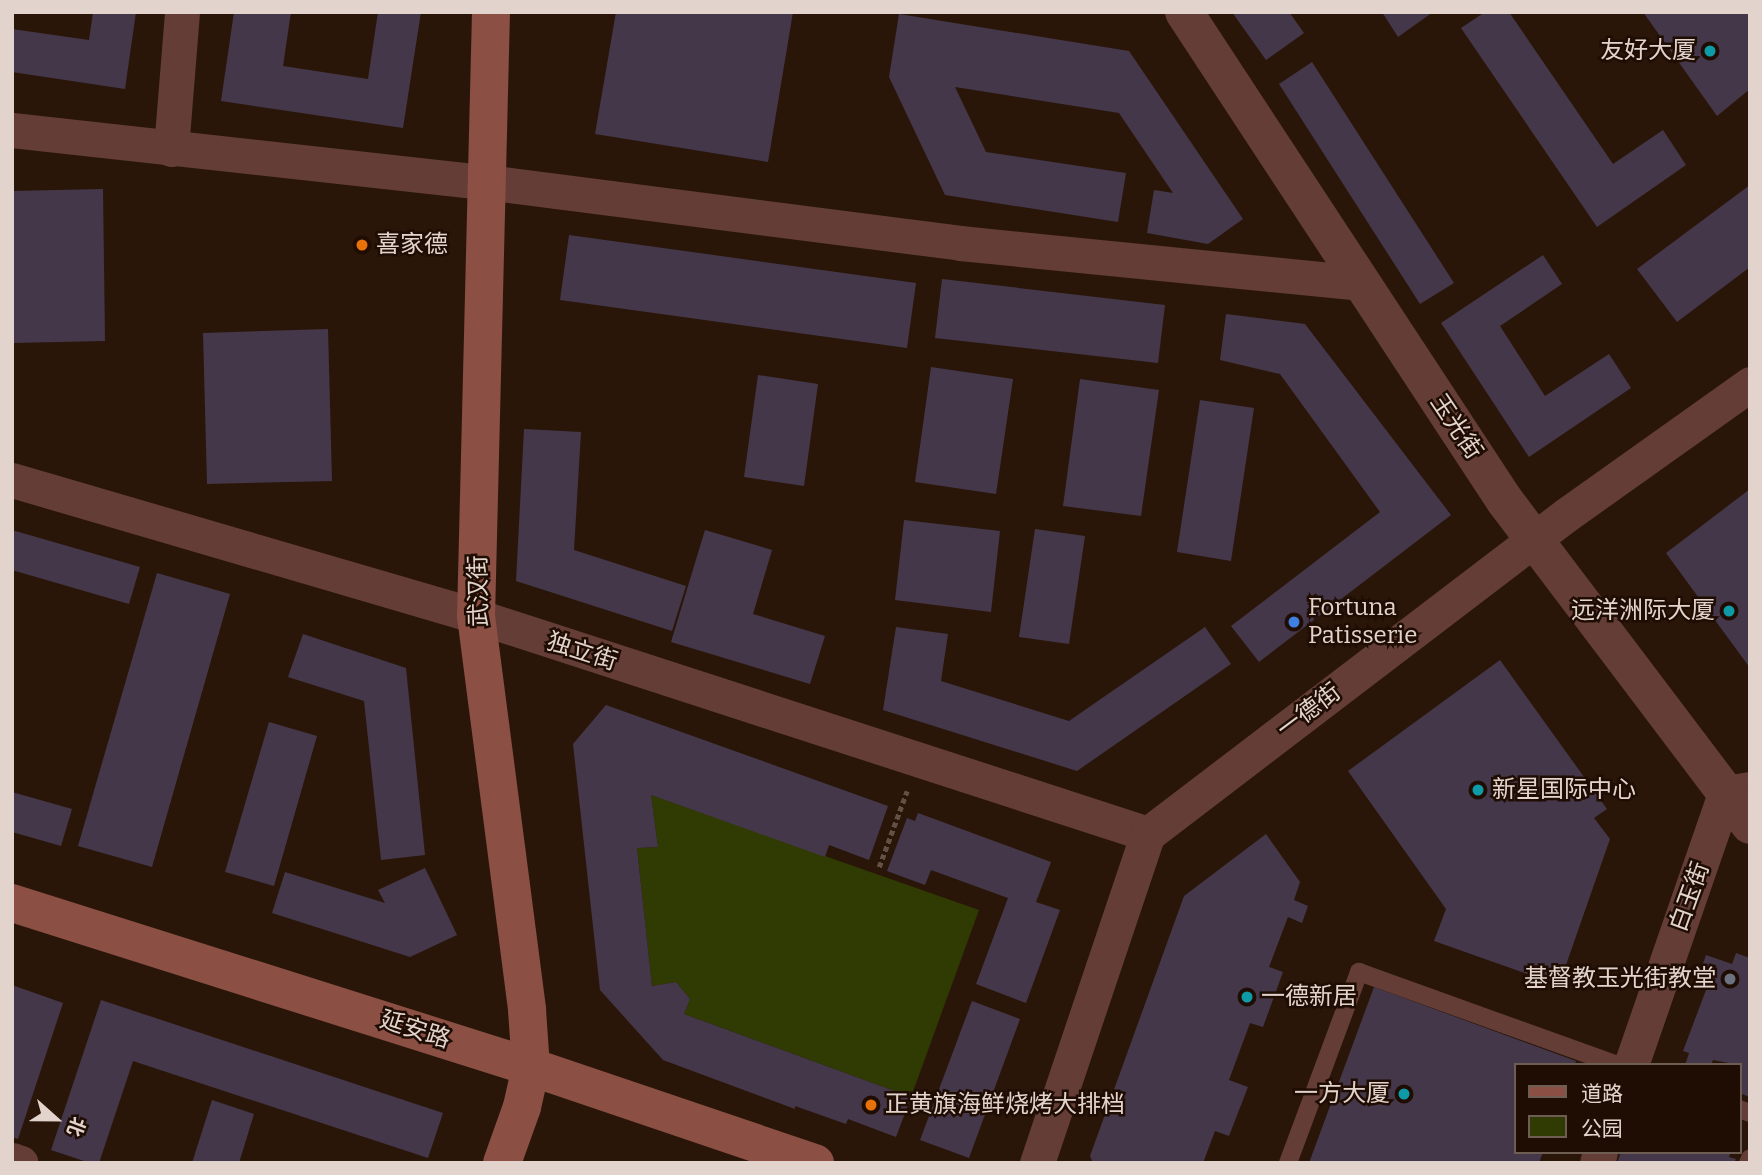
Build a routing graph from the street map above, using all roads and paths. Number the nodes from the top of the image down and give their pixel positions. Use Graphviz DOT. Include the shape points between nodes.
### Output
graph roads {
  1 [pos="182,12"];
  2 [pos="491,12"];
  3 [pos="1184,12"];
  4 [pos="12,130"];
  5 [pos="171,149"];
  6 [pos="486,181"];
  7 [pos="1360,283"];
  8 [pos="1750,384"];
  9 [pos="12,480"];
  10 [pos="1533,540"];
  11 [pos="476,617"];
  12 [pos="907,791"];
  13 [pos="1737,791"];
  14 [pos="1750,825"];
  15 [pos="1148,834"];
  16 [pos="879,867"];
  17 [pos="12,903"];
  18 [pos="1610,1063"];
  19 [pos="1632,1063"];
  20 [pos="531,1067"];
  21 [pos="12,1160"];
  22 [pos="21,1163"];
  23 [pos="502,1163"];
  24 [pos="815,1163"];
  25 [pos="1037,1163"];
  26 [pos="1288,1163"];
  1 -- 5 [label="street"];
  2 -- 6 [label="main road, 武汉街"];
  3 -- 7 [label="street, 玉光街"];
  4 -- 5 [label="street"];
  5 -- 6 [label="street"];
  6 -- 7 [label="street" via="960,243"];
  6 -- 11 [label="main road, 武汉街"];
  7 -- 10 [label="street, 玉光街"];
  8 -- 10 [label="street, 一德街"];
  9 -- 11 [label="street, 独立街"];
  10 -- 13 [label="street, 玉光街"];
  10 -- 15 [label="street, 一德街"];
  11 -- 15 [label="street, 独立街"];
  11 -- 20 [label="main road, 武汉街"];
  12 -- 16 [label="path"];
  13 -- 14 [label="street, 玉光街"];
  13 -- 19 [label="street, 白玉街"];
  15 -- 25 [label="street"];
  17 -- 20 [label="main road, 延安路"];
  18 -- 26 [label="lane" via="1359,972"];
  20 -- 23 [label="main road, 武汉街"];
  20 -- 24 [label="main road, 延安路"];
  21 -- 22 [label="street"];
}
